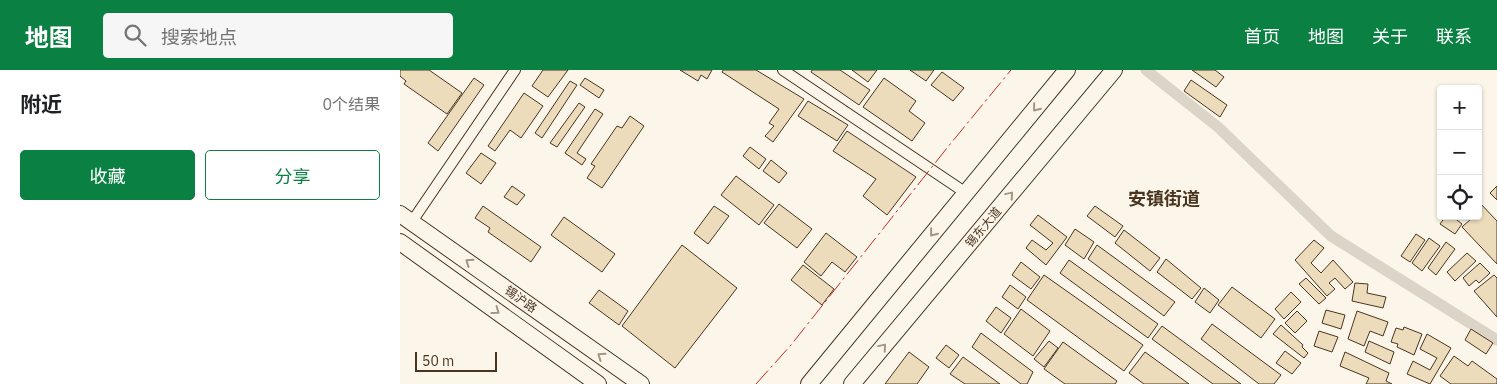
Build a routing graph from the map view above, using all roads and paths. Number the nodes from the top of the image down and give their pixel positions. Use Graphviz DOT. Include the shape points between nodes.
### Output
graph roads {
  1 [pos="515,70"];
  2 [pos="783,70"];
  3 [pos="1067,70"];
  4 [pos="1114,70"];
  5 [pos="966,193"];
  6 [pos="406,218"];
  7 [pos="400,242"];
  8 [pos="598,384"];
  9 [pos="641,384"];
  10 [pos="809,384"];
  11 [pos="852,384"];
  1 -- 6 [label="street"];
  2 -- 5 [label="street"];
  3 -- 5 [label="main road, one-way"];
  11 -- 4 [label="main road, 锡东大道, one-way"];
  5 -- 10 [label="main road, one-way"];
  9 -- 6 [label="main road, 锡沪路, one-way"];
  7 -- 8 [label="main road, 锡沪路, one-way"];
}
